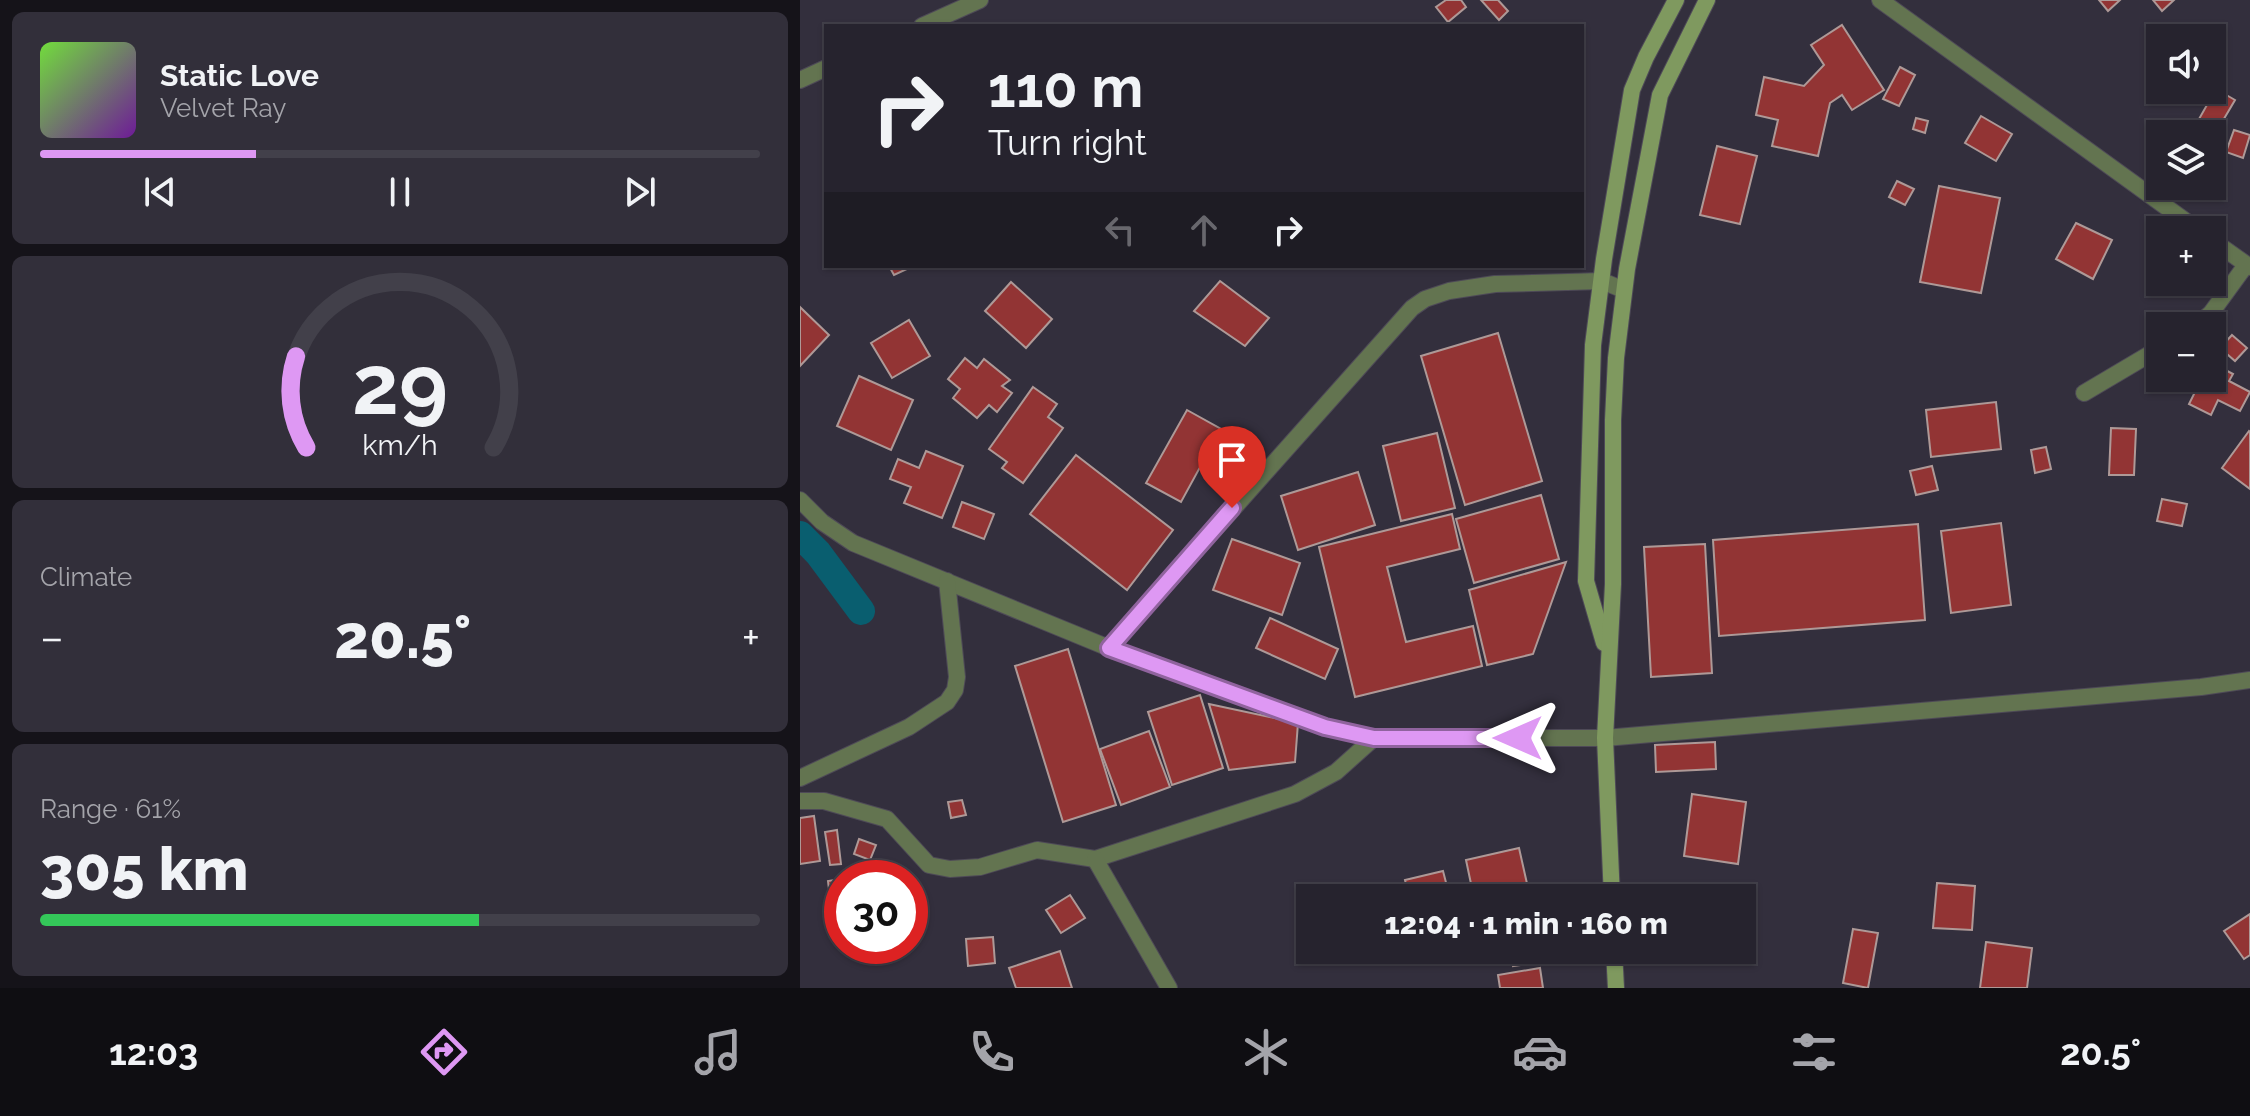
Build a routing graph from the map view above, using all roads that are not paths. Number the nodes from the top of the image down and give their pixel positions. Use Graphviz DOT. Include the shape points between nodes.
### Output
graph roads {
  1 [pos="980,0"];
  2 [pos="1676,0"];
  3 [pos="1707,0"];
  4 [pos="1880,0"];
  5 [pos="926,24"];
  6 [pos="824,69"];
  7 [pos="800,80"];
  8 [pos="2179,216"];
  9 [pos="2226,250"];
  10 [pos="2248,266"];
  11 [pos="1602,281"];
  12 [pos="1624,290"];
  13 [pos="2212,312"];
  14 [pos="2146,356"];
  15 [pos="2084,393"];
  16 [pos="800,500"];
  17 [pos="947,581"];
  18 [pos="1109,648"];
  19 [pos="1608,656"];
  20 [pos="2250,680"];
  21 [pos="1374,738"];
  22 [pos="1605,738"];
  23 [pos="800,778"];
  24 [pos="800,801"];
  25 [pos="1095,859"];
  26 [pos="1611,884"];
  27 [pos="1615,964"];
  28 [pos="1169,988"];
  29 [pos="1616,988"];
  1 -- 5 [label="street"];
  2 -- 11 [label="street" via="1632,90"];
  3 -- 12 [label="street" via="1660,95"];
  4 -- 8 [label="street"];
  6 -- 7 [label="street"];
  9 -- 10 [label="street"];
  10 -- 13 [label="street"];
  11 -- 12 [label="street"];
  11 -- 18 [label="street" via="1480,286 1449,291 1412,308"];
  11 -- 19 [label="street" via="1593,345 1586,581"];
  12 -- 19 [label="street" via="1613,420"];
  14 -- 15 [label="street"];
  16 -- 17 [label="street" via="853,543"];
  17 -- 18 [label="street"];
  17 -- 23 [label="street" via="957,677 947,702 909,727"];
  18 -- 21 [label="street" via="1325,727"];
  19 -- 22 [label="street"];
  20 -- 22 [label="street"];
  21 -- 22 [label="street"];
  21 -- 25 [label="street" via="1336,772 1295,794"];
  22 -- 26 [label="street"];
  24 -- 25 [label="street" via="824,801 887,819 929,865 980,867 1037,850"];
  25 -- 28 [label="street"];
  27 -- 29 [label="street"];
}
